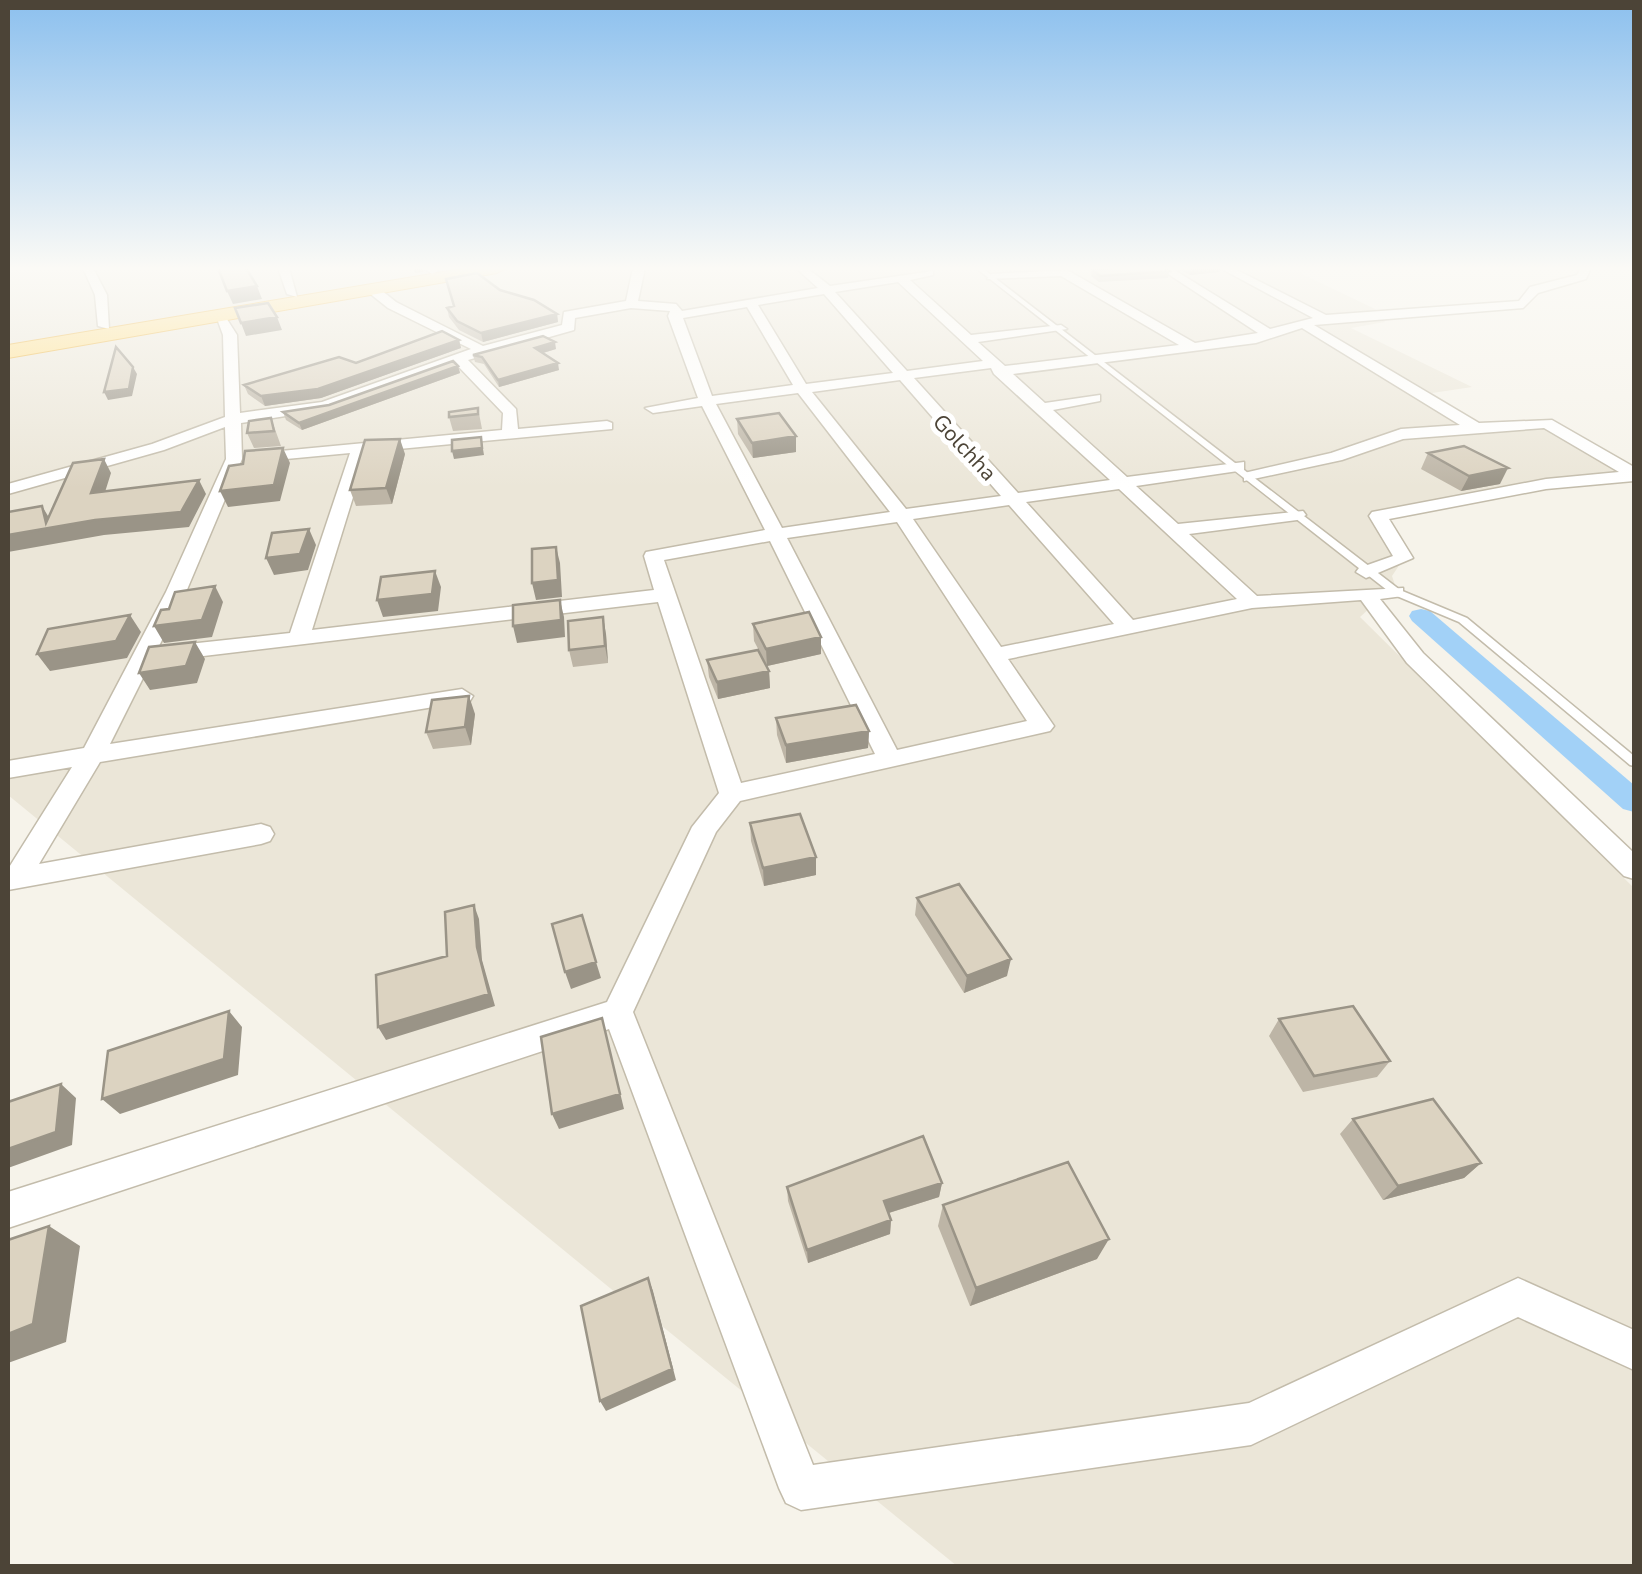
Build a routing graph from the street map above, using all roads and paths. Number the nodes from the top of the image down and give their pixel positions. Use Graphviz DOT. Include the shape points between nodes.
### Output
graph roads {
  1 [pos="70,341"];
  2 [pos="230,341"];
  3 [pos="465,341"];
  4 [pos="514,341"];
  5 [pos="684,341"];
  6 [pos="774,341"];
  7 [pos="871,341"];
  8 [pos="974,341"];
  9 [pos="1076,341"];
  10 [pos="1182,341"];
  11 [pos="1239,341"];
  12 [pos="1332,341"];
  13 [pos="1193,348"];
  14 [pos="482,350"];
  15 [pos="8,352"];
  16 [pos="457,358"];
  17 [pos="1103,362"];
  18 [pos="995,368"];
  19 [pos="900,376"];
  20 [pos="802,388"];
  21 [pos="1096,398"];
  22 [pos="706,400"];
  23 [pos="1046,407"];
  24 [pos="653,408"];
  25 [pos="233,419"];
  26 [pos="607,426"];
  27 [pos="1476,428"];
  28 [pos="510,435"];
  29 [pos="360,448"];
  30 [pos="234,459"];
  31 [pos="1244,472"];
  32 [pos="1634,475"];
  33 [pos="1126,483"];
  34 [pos="8,489"];
  35 [pos="1012,498"];
  36 [pos="1297,515"];
  37 [pos="903,517"];
  38 [pos="1176,530"];
  39 [pos="776,534"];
  40 [pos="1367,579"];
  41 [pos="1396,592"];
  42 [pos="666,595"];
  43 [pos="1252,602"];
  44 [pos="1128,627"];
  45 [pos="300,635"];
  46 [pos="144,655"];
  47 [pos="995,655"];
  48 [pos="462,696"];
  49 [pos="92,755"];
  50 [pos="889,758"];
  51 [pos="1634,762"];
  52 [pos="8,769"];
  53 [pos="732,794"];
  54 [pos="261,834"];
  55 [pos="1634,870"];
  56 [pos="12,879"];
  57 [pos="618,1012"];
  58 [pos="8,1210"];
  59 [pos="1634,1350"];
  1 -- 15 [label="highway"];
  2 -- 25 [label="street"];
  3 -- 14 [label="street"];
  4 -- 14 [label="street"];
  5 -- 22 [label="street"];
  6 -- 20 [label="street"];
  7 -- 19 [label="street, Golchha"];
  8 -- 18 [label="street"];
  9 -- 17 [label="lane"];
  10 -- 13 [label="street"];
  11 -- 13 [label="street"];
  12 -- 27 [label="street"];
  13 -- 17 [label="street"];
  14 -- 16 [label="street"];
  16 -- 25 [label="street" via="325,406"];
  16 -- 28 [label="street" via="511,412"];
  17 -- 18 [label="street"];
  17 -- 31 [label="lane"];
  18 -- 19 [label="street"];
  18 -- 23 [label="street"];
  19 -- 20 [label="street"];
  19 -- 35 [label="street, Golchha"];
  20 -- 22 [label="street"];
  20 -- 37 [label="street"];
  21 -- 23 [label="street"];
  22 -- 24 [label="street"];
  22 -- 39 [label="street"];
  23 -- 33 [label="street"];
  25 -- 30 [label="street"];
  25 -- 34 [label="street"];
  26 -- 28 [label="street"];
  27 -- 31 [label="street" via="1401,434 1336,457"];
  27 -- 32 [label="street" via="1547,423"];
  28 -- 29 [label="street"];
  29 -- 30 [label="street"];
  29 -- 45 [label="street"];
  30 -- 46 [label="street"];
  31 -- 33 [label="street"];
  31 -- 36 [label="lane"];
  32 -- 40 [label="street" via="1546,484 1378,516 1404,558"];
  33 -- 35 [label="street"];
  33 -- 38 [label="street"];
  35 -- 37 [label="street"];
  35 -- 44 [label="street, Golchha"];
  36 -- 38 [label="street"];
  36 -- 40 [label="lane"];
  37 -- 39 [label="street"];
  37 -- 47 [label="street"];
  38 -- 43 [label="street"];
  39 -- 42 [label="street" via="653,556"];
  39 -- 50 [label="street"];
  40 -- 41 [label="street"];
  40 -- 43 [label="street"];
  40 -- 55 [label="street" via="1415,658"];
  41 -- 51 [label="lane" via="1463,620"];
  42 -- 45 [label="street"];
  42 -- 53 [label="street"];
  43 -- 44 [label="street"];
  44 -- 47 [label="street"];
  45 -- 46 [label="street"];
  46 -- 49 [label="street"];
  47 -- 50 [label="street" via="1042,726"];
  48 -- 49 [label="street"];
  49 -- 52 [label="street"];
  49 -- 56 [label="street"];
  50 -- 53 [label="street"];
  53 -- 57 [label="street" via="705,827"];
  54 -- 56 [label="street"];
  57 -- 58 [label="street"];
  57 -- 59 [label="street" via="801,1488 1251,1424 1518,1296"];
}
